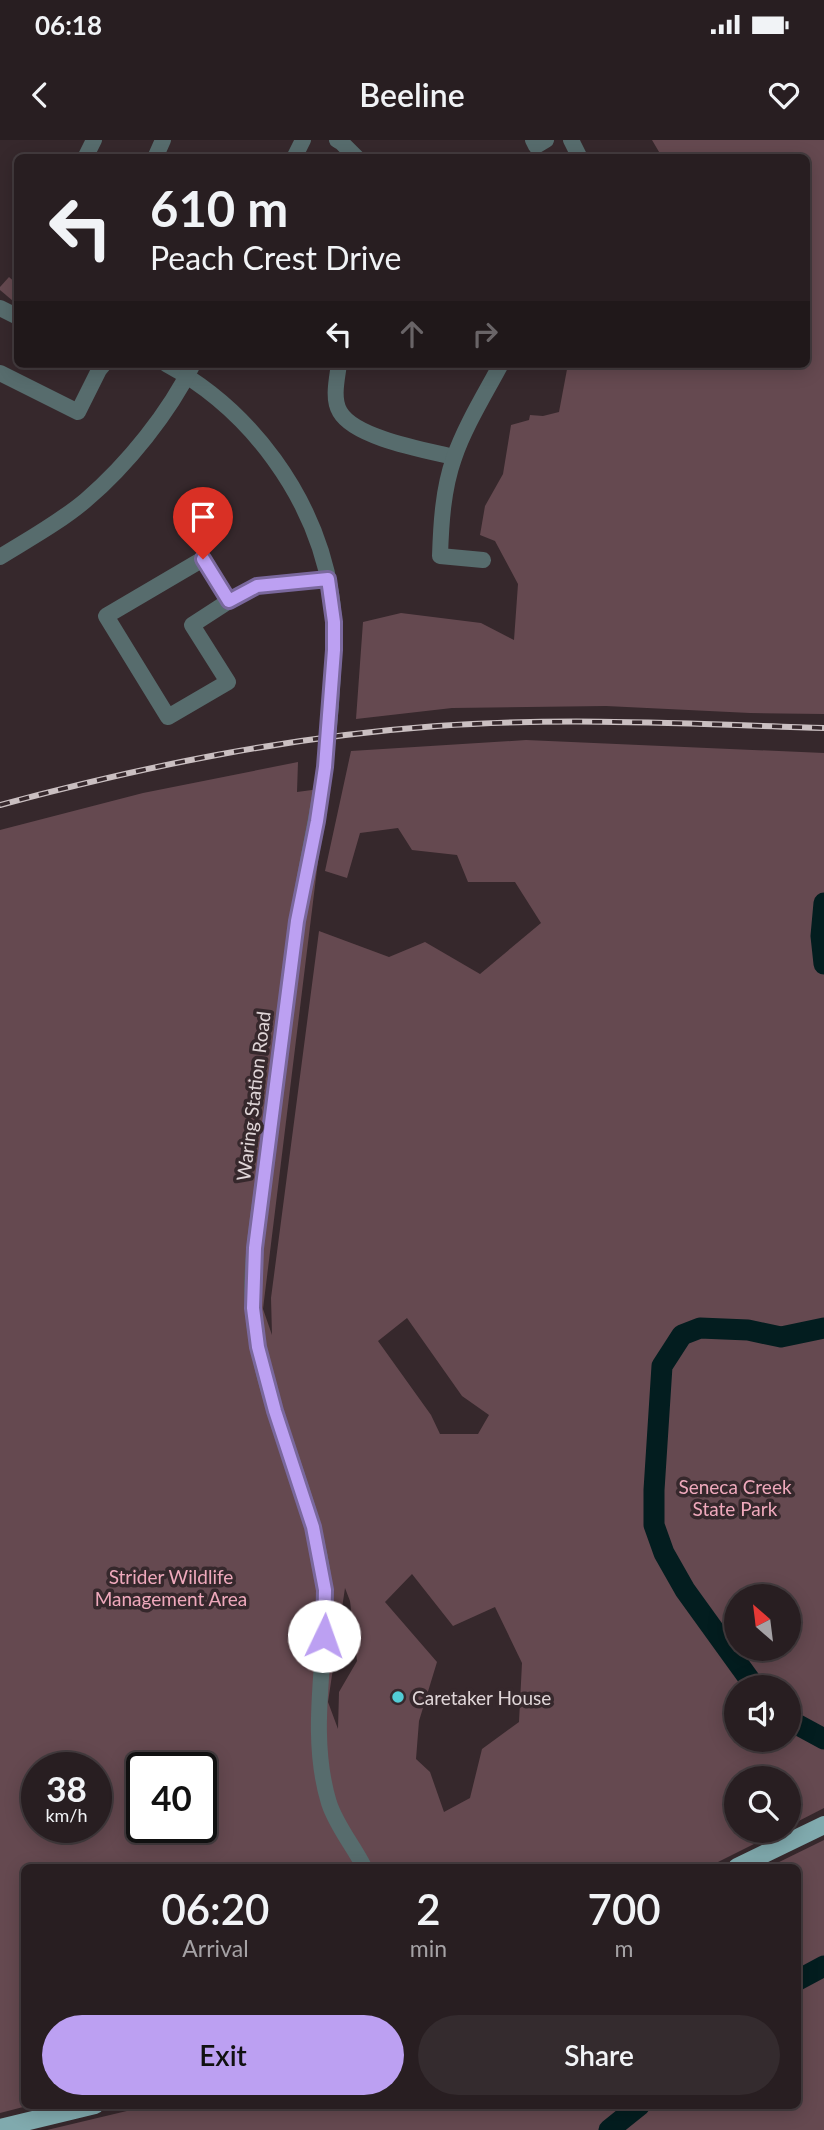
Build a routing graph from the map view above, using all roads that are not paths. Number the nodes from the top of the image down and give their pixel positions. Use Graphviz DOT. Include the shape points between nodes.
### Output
graph roads {
  1 [pos="145,140"];
  2 [pos="337,140"];
  3 [pos="533,140"];
  4 [pos="545,140"];
  5 [pos="160,149"];
  6 [pos="353,154"];
  7 [pos="102,368"];
  8 [pos="339,368"];
  9 [pos="498,368"];
  10 [pos="190,370"];
  11 [pos="0,373"];
  12 [pos="454,457"];
  13 [pos="0,557"];
  14 [pos="483,560"];
  15 [pos="328,579"];
  16 [pos="229,601"];
  17 [pos="824,1825"];
  18 [pos="362,1864"];
  19 [pos="743,1864"];
  20 [pos="78,2109"];
  21 [pos="0,2128"];
  1 -- 5 [label="street"];
  2 -- 6 [label="street"];
  3 -- 4 [label="street" via="536,146"];
  7 -- 11 [label="street" via="78,412"];
  8 -- 12 [label="street" via="335,399 350,424 378,437"];
  9 -- 12 [label="street"];
  10 -- 13 [label="street" via="155,424 110,477 85,500"];
  10 -- 15 [label="street, Waring Station Road" via="270,452 314,531"];
  12 -- 14 [label="street" via="440,556"];
  15 -- 16 [label="street" via="257,586"];
  15 -- 18 [label="street, Waring Station Road, bridge" via="334,622 325,767 297,921 255,1248 253,1308 275,1411 323,1570 326,1610 318,1716 326,1788 339,1826"];
  16 -- 16 [label="street" via="203,559 107,616 168,717 228,682 192,625"];
  17 -- 19 [label="main road"];
  20 -- 21 [label="main road"];
}
